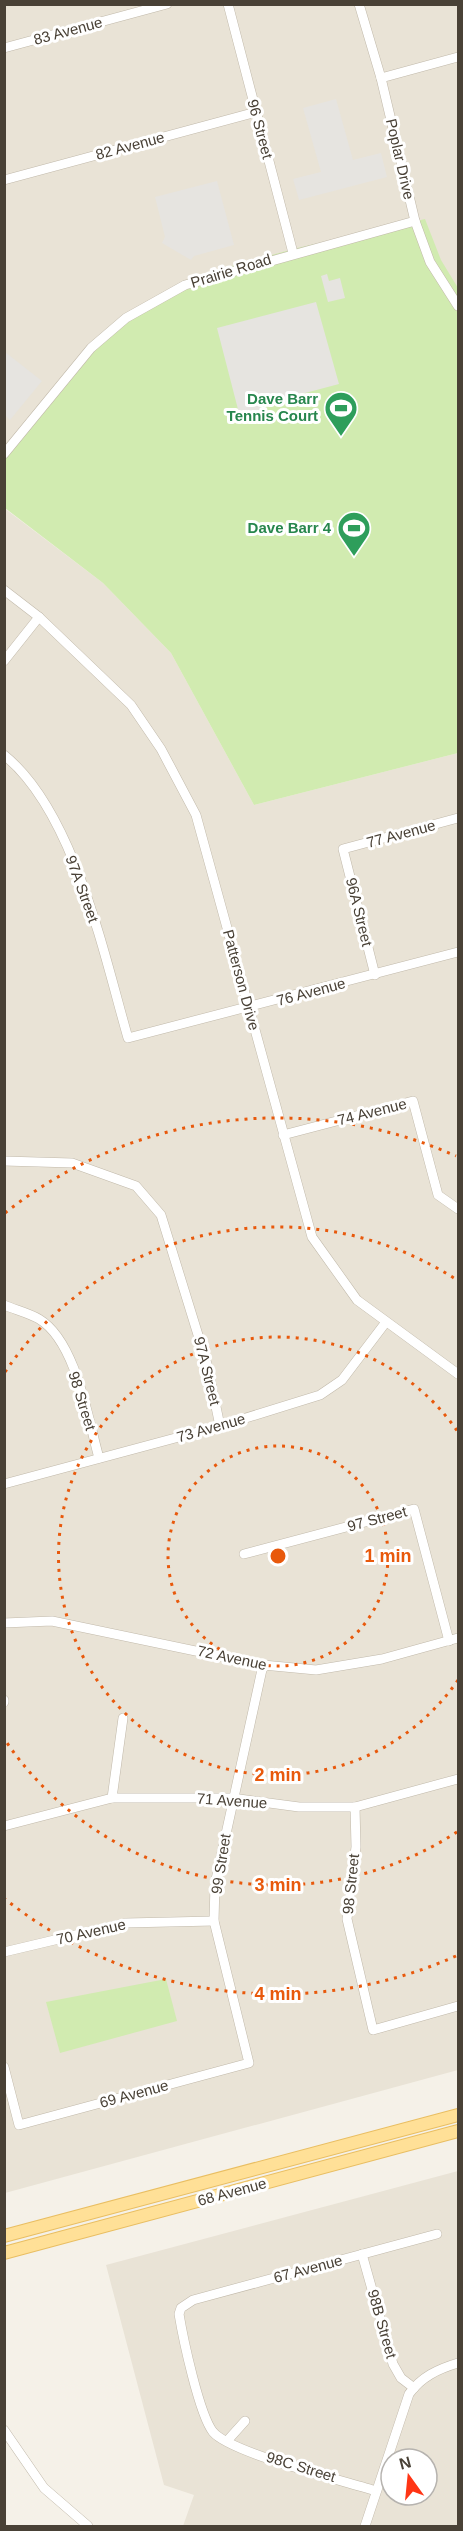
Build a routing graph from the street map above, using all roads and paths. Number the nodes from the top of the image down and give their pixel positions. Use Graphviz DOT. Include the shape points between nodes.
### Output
graph roads {
  1 [pos="167,4"];
  2 [pos="228,4"];
  3 [pos="359,4"];
  4 [pos="4,48"];
  5 [pos="459,57"];
  6 [pos="381,78"];
  7 [pos="256,112"];
  8 [pos="4,180"];
  9 [pos="415,221"];
  10 [pos="293,253"];
  11 [pos="459,306"];
  12 [pos="4,454"];
  13 [pos="4,590"];
  14 [pos="39,617"];
  15 [pos="4,661"];
  16 [pos="4,755"];
  17 [pos="459,818"];
  18 [pos="343,849"];
  19 [pos="459,952"];
  20 [pos="375,975"];
  21 [pos="249,1008"];
  22 [pos="128,1038"];
  23 [pos="284,1135"];
  24 [pos="4,1161"];
  25 [pos="459,1209"];
  26 [pos="4,1305"];
  27 [pos="386,1322"];
  28 [pos="459,1374"];
  29 [pos="220,1426"];
  30 [pos="99,1458"];
  31 [pos="4,1484"];
  32 [pos="244,1554"];
  33 [pos="4,1623"];
  34 [pos="459,1638"];
  35 [pos="448,1641"];
  36 [pos="263,1665"];
  37 [pos="123,1718"];
  38 [pos="459,1779"];
  39 [pos="112,1798"];
  40 [pos="232,1798"];
  41 [pos="355,1807"];
  42 [pos="4,1826"];
  43 [pos="214,1921"];
  44 [pos="4,1952"];
  45 [pos="459,2006"];
  46 [pos="249,2063"];
  47 [pos="4,2067"];
  48 [pos="459,2115"];
  49 [pos="459,2131"];
  50 [pos="437,2234"];
  51 [pos="4,2236"];
  52 [pos="4,2253"];
  53 [pos="362,2254"];
  54 [pos="181,2308"];
  55 [pos="459,2363"];
  56 [pos="414,2388"];
  57 [pos="245,2421"];
  58 [pos="4,2430"];
  59 [pos="227,2441"];
  60 [pos="376,2491"];
  61 [pos="75,2523"];
  62 [pos="88,2526"];
  63 [pos="365,2526"];
  1 -- 4 [label="street, 83 Avenue"];
  2 -- 7 [label="street, 96 Street"];
  3 -- 6 [label="street, Poplar Drive"];
  5 -- 6 [label="street"];
  6 -- 9 [label="street, Poplar Drive"];
  7 -- 8 [label="street, 82 Avenue"];
  7 -- 10 [label="street, 96 Street"];
  9 -- 10 [label="street, Prairie Road"];
  9 -- 11 [label="street, Poplar Drive" via="430,262"];
  10 -- 12 [label="street, Prairie Road" via="185,285 126,318 91,348"];
  13 -- 14 [label="street, Patterson Drive"];
  14 -- 15 [label="street"];
  14 -- 21 [label="street, Patterson Drive" via="131,705 166,759 196,815"];
  16 -- 22 [label="street, 97A Street" via="51,813 84,886"];
  17 -- 18 [label="street, 77 Avenue"];
  18 -- 20 [label="street, 96A Street"];
  19 -- 20 [label="street, 76 Avenue"];
  20 -- 21 [label="street, 76 Avenue"];
  21 -- 22 [label="street, 76 Avenue"];
  21 -- 23 [label="street, Patterson Drive"];
  23 -- 25 [label="street, 74 Avenue" via="413,1101 438,1195"];
  23 -- 27 [label="street, Patterson Drive" via="312,1238 357,1300"];
  24 -- 29 [label="street, 97A Street" via="72,1163 136,1186 161,1215 207,1364"];
  26 -- 30 [label="street, 98 Street" via="39,1320 55,1334 75,1372"];
  27 -- 28 [label="street, Patterson Drive"];
  27 -- 29 [label="street, 73 Avenue" via="342,1380 320,1395"];
  29 -- 30 [label="street, 73 Avenue"];
  30 -- 31 [label="street, 73 Avenue"];
  32 -- 35 [label="street, 97 Street" via="414,1509"];
  33 -- 36 [label="street, 72 Avenue" via="31,1620 69,1624"];
  34 -- 35 [label="street, 72 Avenue"];
  35 -- 36 [label="street, 72 Avenue" via="316,1670"];
  36 -- 40 [label="street, 99 Street"];
  37 -- 39 [label="street"];
  38 -- 41 [label="street, 71 Avenue"];
  39 -- 40 [label="street, 71 Avenue"];
  39 -- 42 [label="street, 71 Avenue"];
  40 -- 41 [label="street, 71 Avenue" via="298,1807"];
  40 -- 43 [label="street, 99 Street" via="215,1884"];
  41 -- 45 [label="street, 98 Street" via="356,1847 347,1919 373,2030"];
  43 -- 44 [label="street, 70 Avenue" via="126,1923"];
  43 -- 46 [label="street, 99 Street"];
  46 -- 47 [label="street, 69 Avenue" via="19,2125"];
  48 -- 51 [label="main road, 68 Avenue"];
  49 -- 52 [label="main road, 68 Avenue"];
  50 -- 53 [label="street, 67 Avenue"];
  53 -- 54 [label="street, 67 Avenue" via="193,2300"];
  53 -- 56 [label="street, 98B Street" via="393,2364 401,2378"];
  54 -- 59 [label="street, 98C Street" via="180,2321 206,2419 216,2434"];
  55 -- 56 [label="street" via="431,2373"];
  56 -- 60 [label="street"];
  57 -- 59 [label="street"];
  58 -- 61 [label="street" via="44,2488"];
  59 -- 60 [label="street, 98C Street"];
  60 -- 63 [label="street"];
  61 -- 62 [label="street"];
}
